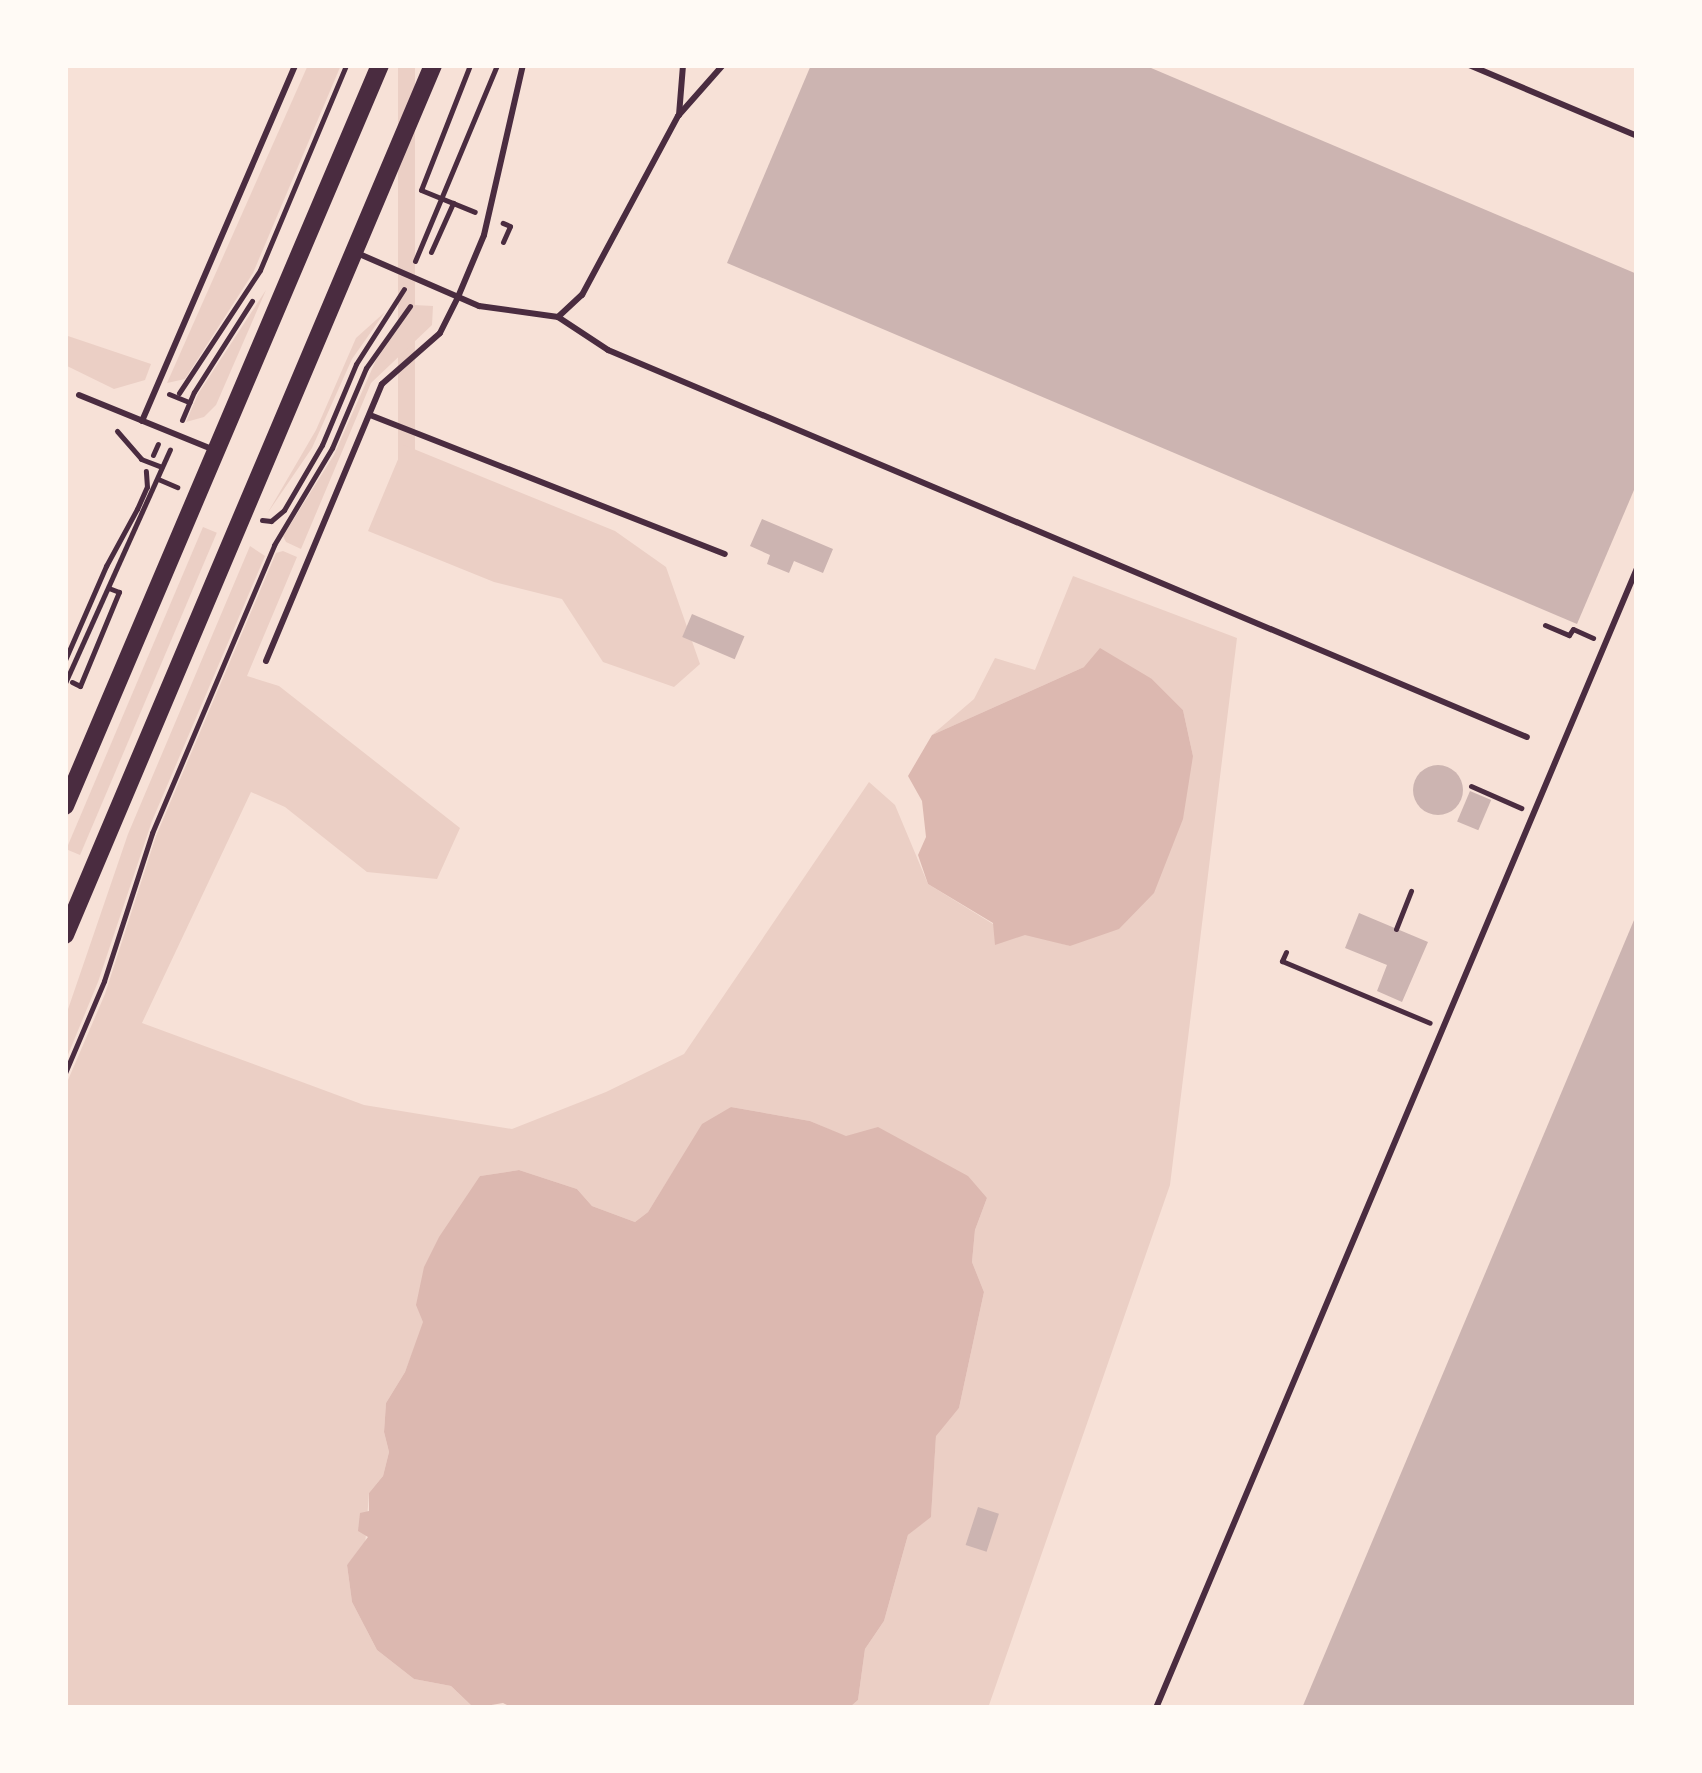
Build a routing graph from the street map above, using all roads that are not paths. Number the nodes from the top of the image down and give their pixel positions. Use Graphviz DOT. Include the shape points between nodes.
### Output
graph roads {
  1 [pos="295,65"];
  2 [pos="380,65"];
  3 [pos="433,65"];
  4 [pos="523,65"];
  5 [pos="683,65"];
  6 [pos="723,65"];
  7 [pos="1469,65"];
  8 [pos="678,116"];
  9 [pos="1637,136"];
  10 [pos="356,252"];
  11 [pos="458,297"];
  12 [pos="558,317"];
  13 [pos="79,395"];
  14 [pos="370,414"];
  15 [pos="142,420"];
  16 [pos="216,451"];
  17 [pos="726,554"];
  18 [pos="1637,568"];
  19 [pos="266,662"];
  20 [pos="1527,738"];
  21 [pos="65,806"];
  22 [pos="65,935"];
  23 [pos="1156,1708"];
  1 -- 15 [label="lane"];
  2 -- 16 [label="main road"];
  3 -- 10 [label="main road"];
  4 -- 11 [label="lane" via="484,235"];
  5 -- 8 [label="lane"];
  6 -- 8 [label="lane"];
  7 -- 9 [label="lane"];
  8 -- 12 [label="lane" via="582,295"];
  10 -- 11 [label="lane"];
  10 -- 22 [label="main road"];
  11 -- 12 [label="lane"];
  11 -- 14 [label="lane" via="440,333 382,384"];
  12 -- 20 [label="lane" via="608,350"];
  13 -- 15 [label="lane"];
  14 -- 17 [label="lane"];
  14 -- 19 [label="lane"];
  15 -- 16 [label="lane"];
  16 -- 21 [label="main road"];
  18 -- 23 [label="lane"];
}
